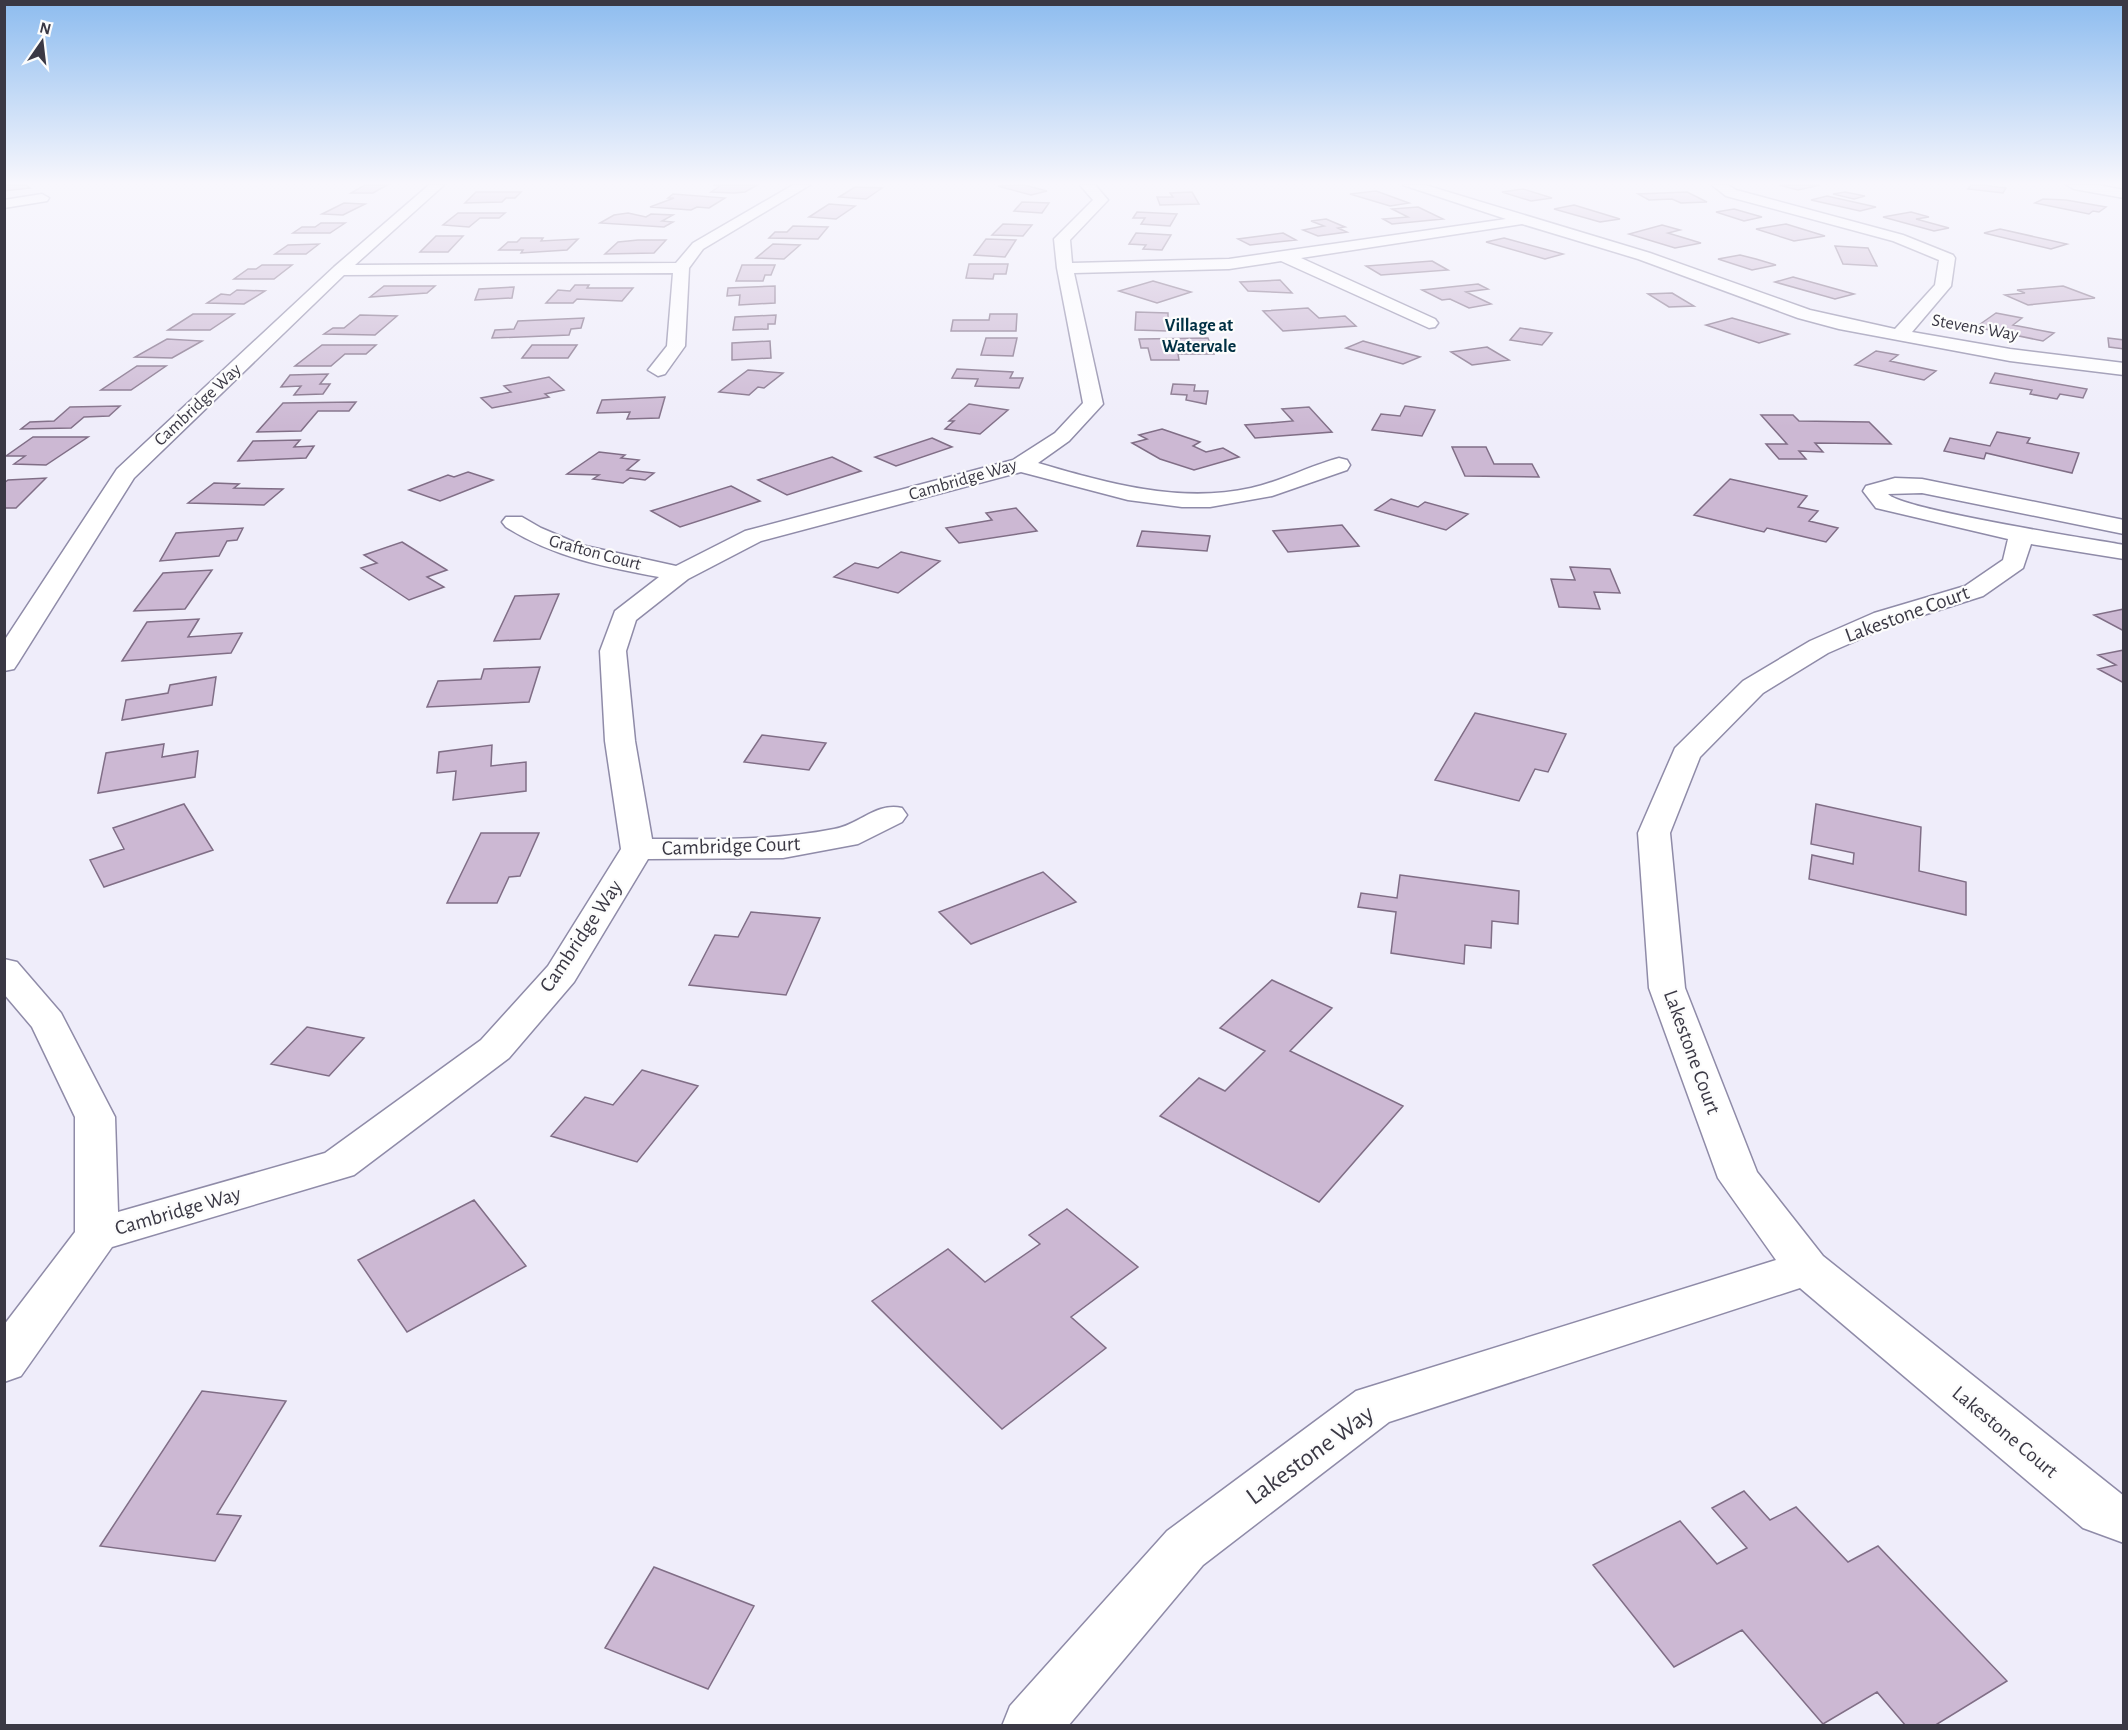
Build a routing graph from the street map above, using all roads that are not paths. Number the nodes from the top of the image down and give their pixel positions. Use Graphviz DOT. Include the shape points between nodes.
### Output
graph roads {
  1 [pos="345,266"];
  2 [pos="1158,266"];
  3 [pos="1304,266"];
  4 [pos="1671,266"];
  5 [pos="1946,266"];
  6 [pos="681,268"];
  7 [pos="1065,268"];
  8 [pos="340,270"];
  9 [pos="1429,323"];
  10 [pos="1899,334"];
  11 [pos="2124,369"];
  12 [pos="658,370"];
  13 [pos="1020,465"];
  14 [pos="1339,465"];
  15 [pos="514,522"];
  16 [pos="2124,527"];
  17 [pos="2021,535"];
  18 [pos="2124,552"];
  19 [pos="679,574"];
  20 [pos="4,663"];
  21 [pos="891,815"];
  22 [pos="637,849"];
  23 [pos="4,970"];
  24 [pos="97,1234"];
  25 [pos="1807,1268"];
  26 [pos="4,1362"];
  27 [pos="2124,1520"];
  28 [pos="1030,1725"];
  1 -- 8 [label="street, Cambridge Way"];
  2 -- 7 [label="street"];
  3 -- 9 [label="street"];
  4 -- 10 [label="street, Stevens Way" via="1804,314"];
  5 -- 10 [label="street" via="1943,286"];
  6 -- 8 [label="street"];
  6 -- 12 [label="street" via="676,346"];
  7 -- 13 [label="street, Cambridge Way" via="1093,404 1062,437"];
  8 -- 20 [label="street, Cambridge Way" via="125,474"];
  10 -- 11 [label="street, Stevens Way" via="2010,355"];
  13 -- 14 [label="street" via="1149,499 1202,500 1239,497"];
  13 -- 19 [label="street, Cambridge Way" via="753,536"];
  15 -- 19 [label="street, Grafton Court" via="535,537 582,552"];
  16 -- 17 [label="street" via="1922,486 1895,484 1874,490 1884,503"];
  17 -- 18 [label="street"];
  17 -- 25 [label="street, Lakestone Court" via="2014,563 1974,591 1883,619 1819,647 1753,687 1686,754 1654,832 1667,988 1739,1178"];
  19 -- 22 [label="street" via="624,617 613,651 620,741"];
  21 -- 22 [label="street, Cambridge Court" via="848,837 783,848"];
  22 -- 24 [label="street, Cambridge Way" via="561,974 495,1049 339,1164"];
  23 -- 24 [label="street" via="48,1022 95,1117"];
  24 -- 26 [label="street"];
  25 -- 27 [label="street, Lakestone Court" via="2101,1512"];
  25 -- 28 [label="street, Lakestone Way" via="1373,1406 1185,1548"];
}
